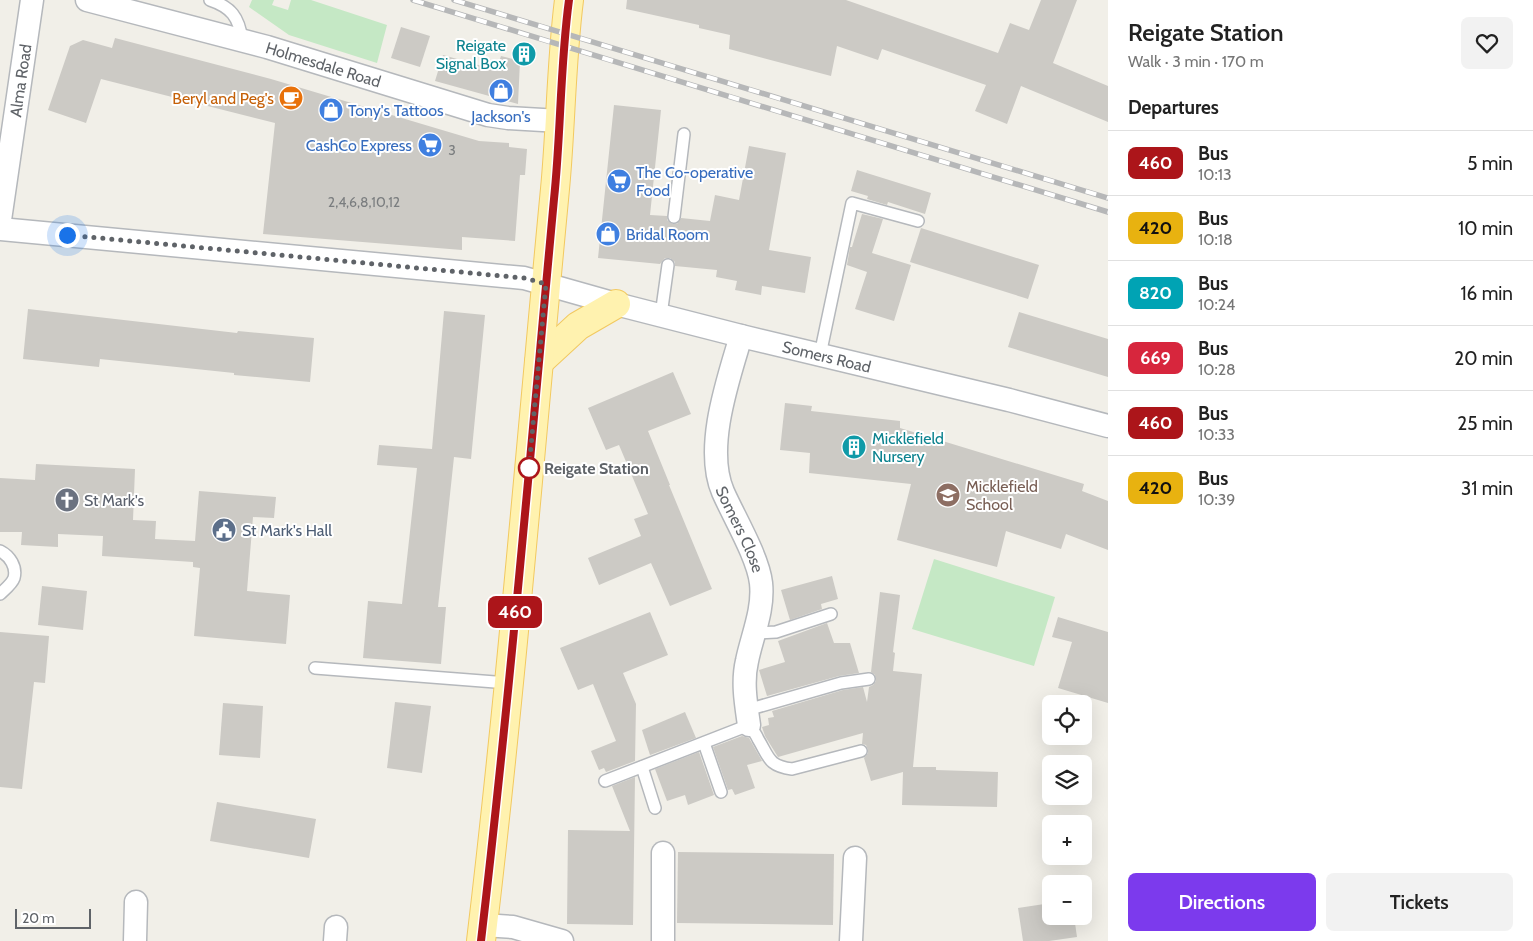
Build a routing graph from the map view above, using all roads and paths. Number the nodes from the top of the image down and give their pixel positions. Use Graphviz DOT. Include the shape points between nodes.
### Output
graph roads {
  1 [pos="32,0"];
  2 [pos="87,0"];
  3 [pos="210,0"];
  4 [pos="569,0"];
  5 [pos="242,40"];
  6 [pos="560,121"];
  7 [pos="684,134"];
  8 [pos="674,217"];
  9 [pos="0,220"];
  10 [pos="918,221"];
  11 [pos="0,229"];
  12 [pos="668,265"];
  13 [pos="546,284"];
  14 [pos="616,304"];
  15 [pos="661,315"];
  16 [pos="741,336"];
  17 [pos="820,355"];
  18 [pos="539,362"];
  19 [pos="1108,426"];
  20 [pos="0,551"];
  21 [pos="0,594"];
  22 [pos="831,614"];
  23 [pos="755,633"];
  24 [pos="315,668"];
  25 [pos="870,679"];
  26 [pos="508,683"];
  27 [pos="748,718"];
  28 [pos="704,743"];
  29 [pos="861,751"];
  30 [pos="642,767"];
  31 [pos="605,781"];
  32 [pos="721,792"];
  33 [pos="656,808"];
  34 [pos="663,853"];
  35 [pos="855,858"];
  36 [pos="136,902"];
  37 [pos="482,933"];
  38 [pos="134,941"];
  39 [pos="562,941"];
  40 [pos="663,941"];
  41 [pos="851,941"];
  1 -- 9 [label="street, Alma Road"];
  2 -- 5 [label="street, Holmesdale Road"];
  3 -- 5 [label="lane" via="232,11"];
  4 -- 6 [label="main road"];
  5 -- 6 [label="street, Holmesdale Road" via="488,115"];
  6 -- 13 [label="main road"];
  7 -- 8 [label="lane"];
  10 -- 17 [label="lane" via="852,203"];
  11 -- 13 [label="street, Somers Road" via="506,276"];
  12 -- 15 [label="lane"];
  13 -- 14 [label="street, Somers Road"];
  13 -- 18 [label="main road"];
  14 -- 15 [label="street, Somers Road"];
  14 -- 18 [label="main road" via="578,326"];
  15 -- 16 [label="street, Somers Road"];
  16 -- 17 [label="street, Somers Road"];
  16 -- 23 [label="street, Somers Close" via="725,388 716,448 722,489 761,583"];
  17 -- 19 [label="street, Somers Road"];
  18 -- 26 [label="main road"];
  20 -- 21 [label="lane" via="15,567 14,580"];
  22 -- 23 [label="lane" via="776,632"];
  23 -- 27 [label="street, Somers Close" via="746,661 744,685"];
  24 -- 26 [label="lane"];
  25 -- 27 [label="lane" via="840,683"];
  26 -- 37 [label="main road"];
  27 -- 28 [label="lane"];
  27 -- 29 [label="lane" via="766,756 781,768 792,769"];
  28 -- 30 [label="lane"];
  28 -- 32 [label="lane"];
  30 -- 31 [label="lane"];
  30 -- 33 [label="lane"];
  34 -- 40 [label="street"];
  35 -- 41 [label="street"];
  36 -- 38 [label="street"];
  37 -- 39 [label="street" via="513,928"];
}
